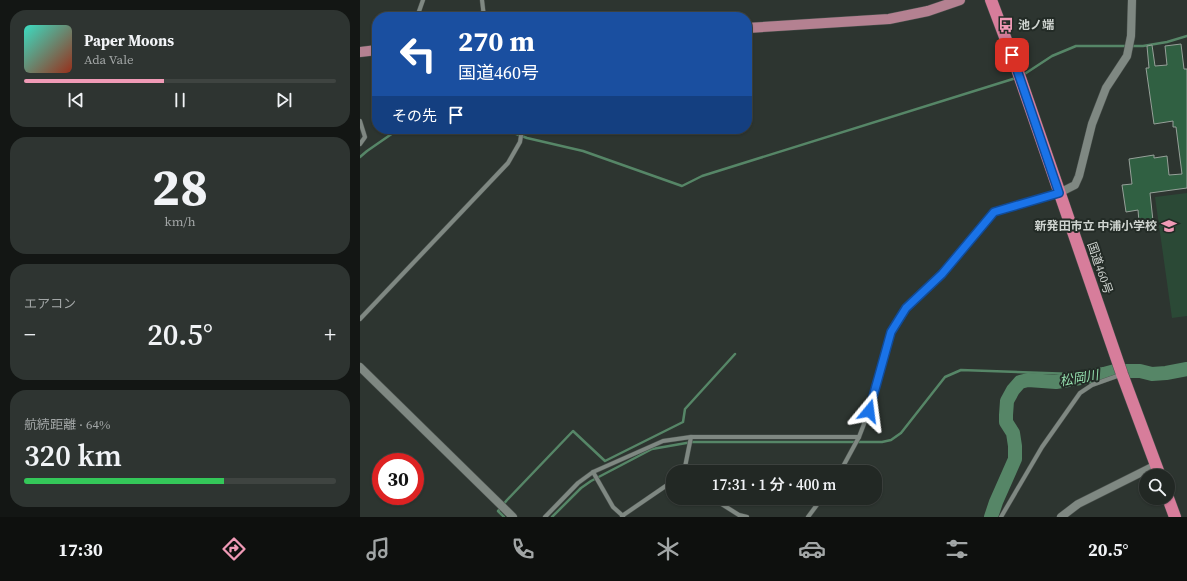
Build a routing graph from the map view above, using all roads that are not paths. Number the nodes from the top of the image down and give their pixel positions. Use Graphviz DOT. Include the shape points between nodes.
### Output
graph roads {
  1 [pos="423,0"];
  2 [pos="482,0"];
  3 [pos="960,0"];
  4 [pos="991,0"];
  5 [pos="1132,0"];
  6 [pos="419,12"];
  7 [pos="483,12"];
  8 [pos="752,28"];
  9 [pos="372,51"];
  10 [pos="360,52"];
  11 [pos="360,122"];
  12 [pos="521,134"];
  13 [pos="360,144"];
  14 [pos="1059,193"];
  15 [pos="360,319"];
  16 [pos="360,367"];
  17 [pos="1122,374"];
  18 [pos="859,436"];
  19 [pos="691,438"];
  20 [pos="685,465"];
  21 [pos="844,465"];
  22 [pos="1157,469"];
  23 [pos="592,472"];
  24 [pos="1139,479"];
  25 [pos="666,486"];
  26 [pos="723,505"];
  27 [pos="817,505"];
  28 [pos="1171,505"];
  29 [pos="623,516"];
  30 [pos="513,517"];
  31 [pos="545,517"];
  32 [pos="747,517"];
  33 [pos="808,517"];
  34 [pos="1001,517"];
  35 [pos="1061,517"];
  36 [pos="1175,517"];
  1 -- 6 [label="street"];
  2 -- 7 [label="street"];
  3 -- 8 [label="main road" via="928,11 889,19"];
  4 -- 14 [label="highway, 国道460号"];
  5 -- 14 [label="street" via="1131,36 1127,56 1106,88 1092,124 1075,185"];
  9 -- 10 [label="main road"];
  11 -- 13 [label="street" via="365,137"];
  12 -- 15 [label="street" via="520,142 508,163"];
  14 -- 17 [label="highway, 国道460号"];
  14 -- 18 [label="street" via="994,212 942,274 906,308 891,332 869,411"];
  16 -- 30 [label="street"];
  17 -- 22 [label="highway, 国道460号"];
  17 -- 34 [label="street" via="1092,385 1080,393 1042,447"];
  18 -- 19 [label="street"];
  18 -- 21 [label="street"];
  19 -- 20 [label="street"];
  19 -- 23 [label="street" via="663,441"];
  23 -- 29 [label="street" via="613,507"];
  23 -- 31 [label="street"];
  24 -- 35 [label="street" via="1078,504"];
  25 -- 29 [label="street"];
  26 -- 32 [label="street"];
  27 -- 33 [label="street"];
  28 -- 36 [label="highway"];
}
